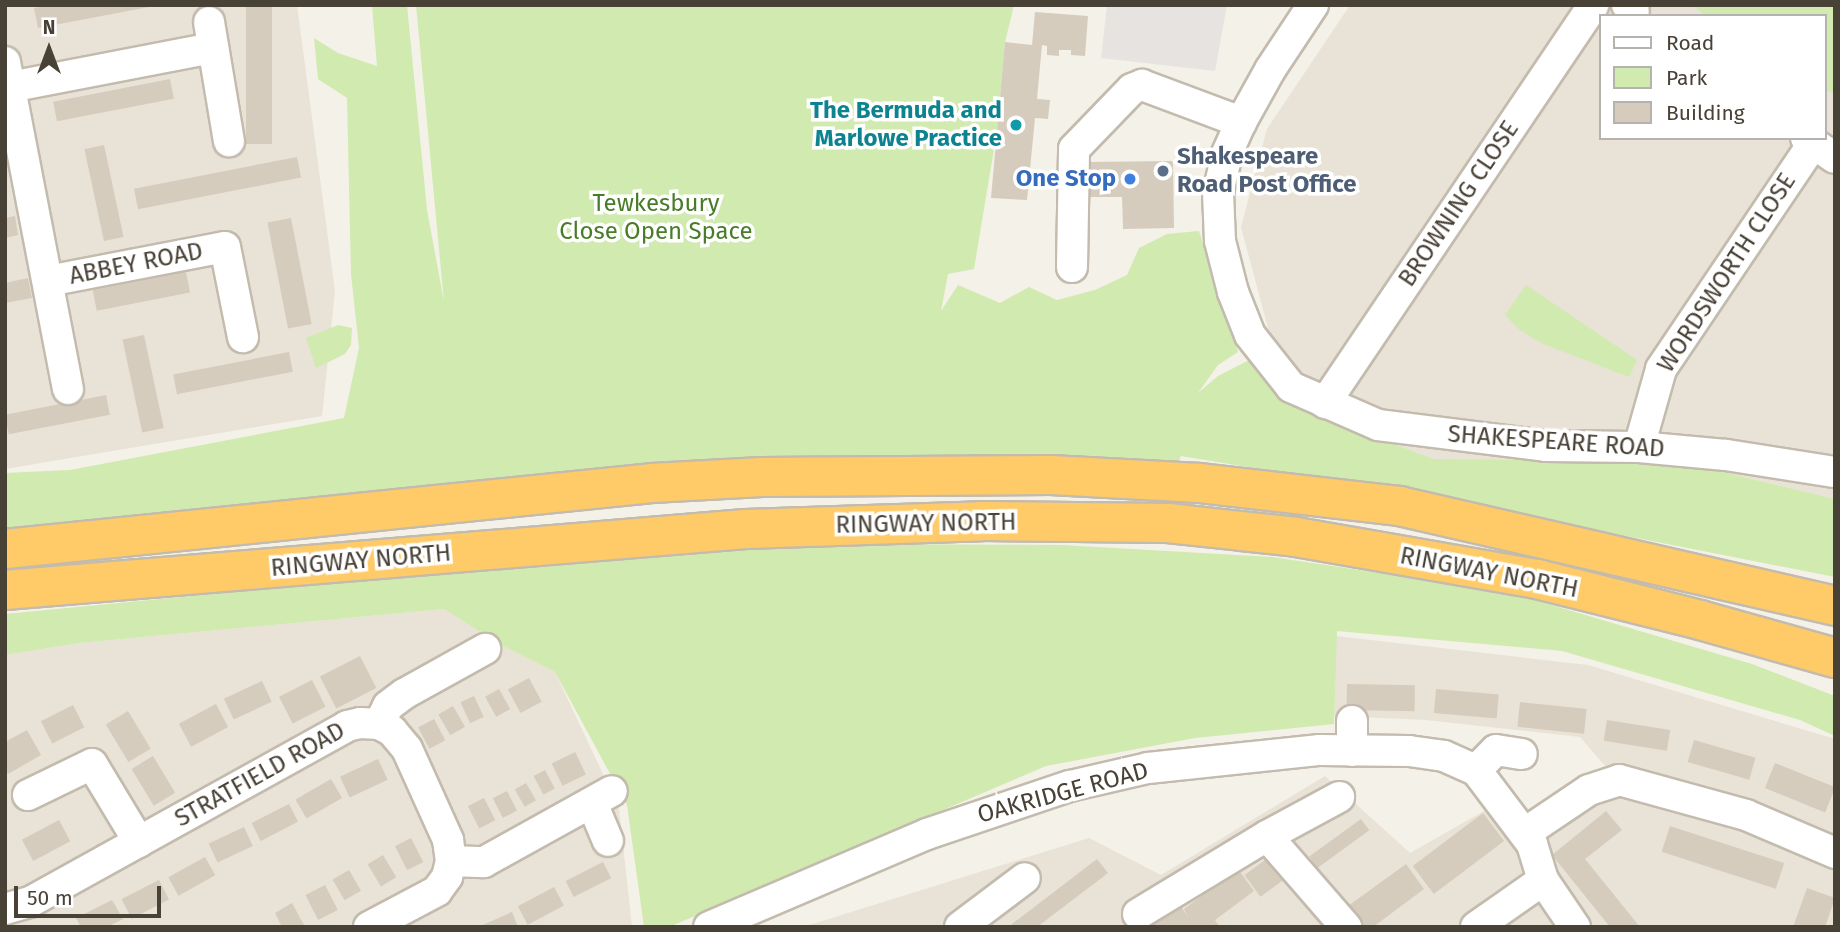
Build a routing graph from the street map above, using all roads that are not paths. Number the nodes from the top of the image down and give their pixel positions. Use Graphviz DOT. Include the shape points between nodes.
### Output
graph roads {
  1 [pos="1313,5"];
  2 [pos="1593,5"];
  3 [pos="7,79"];
  4 [pos="1241,122"];
  5 [pos="229,141"];
  6 [pos="1818,147"];
  7 [pos="1072,267"];
  8 [pos="48,281"];
  9 [pos="243,337"];
  10 [pos="68,389"];
  11 [pos="1325,403"];
  12 [pos="1639,447"];
  13 [pos="1835,472"];
  14 [pos="5,549"];
  15 [pos="5,590"];
  16 [pos="1835,606"];
  17 [pos="485,649"];
  18 [pos="1835,658"];
  19 [pos="1352,721"];
  20 [pos="379,724"];
  21 [pos="1352,751"];
  22 [pos="1522,754"];
  23 [pos="1476,770"];
  24 [pos="28,795"];
  25 [pos="1339,797"];
  26 [pos="1525,833"];
  27 [pos="1267,836"];
  28 [pos="608,841"];
  29 [pos="139,842"];
  30 [pos="1835,853"];
  31 [pos="452,861"];
  32 [pos="1026,878"];
  33 [pos="1543,880"];
  34 [pos="1138,914"];
  35 [pos="9,915"];
  36 [pos="369,927"];
  37 [pos="709,927"];
  38 [pos="960,927"];
  39 [pos="1346,927"];
  40 [pos="1476,927"];
  41 [pos="1574,927"];
  1 -- 4 [label="street, SHAKESPEARE ROAD"];
  2 -- 11 [label="street, BROWNING CLOSE"];
  3 -- 5 [label="street, ABBEY ROAD" via="211,35"];
  3 -- 8 [label="street, ABBEY ROAD"];
  4 -- 7 [label="street" via="1142,85 1132,89 1074,149"];
  4 -- 11 [label="street, SHAKESPEARE ROAD" via="1227,153 1218,192 1220,242 1233,292 1261,354 1291,387"];
  6 -- 12 [label="street, WORDSWORTH CLOSE" via="1661,369"];
  8 -- 9 [label="street, ABBEY ROAD" via="225,247"];
  8 -- 10 [label="street, ABBEY ROAD"];
  11 -- 12 [label="street, SHAKESPEARE ROAD" via="1378,425 1457,437 1546,446"];
  12 -- 13 [label="street, SHAKESPEARE ROAD"];
  14 -- 16 [label="highway, RINGWAY NORTH" via="652,483 762,477 1051,475 1200,483 1399,506"];
  15 -- 18 [label="highway, RINGWAY NORTH" via="744,529 982,521 1168,523 1296,537 1537,579"];
  17 -- 20 [label="street, STRATFIELD ROAD" via="404,694 388,706"];
  19 -- 21 [label="street"];
  20 -- 29 [label="street, STRATFIELD ROAD" via="347,726"];
  20 -- 31 [label="street" via="407,749 448,840"];
  21 -- 23 [label="street, OAKRIDGE ROAD" via="1444,756"];
  21 -- 37 [label="street, OAKRIDGE ROAD" via="1261,754 1147,768 972,804"];
  22 -- 23 [label="street" via="1496,750"];
  23 -- 26 [label="street, OAKRIDGE ROAD"];
  24 -- 29 [label="street" via="92,764"];
  25 -- 27 [label="street"];
  26 -- 30 [label="street" via="1589,790 1619,780 1746,815"];
  26 -- 33 [label="street, OAKRIDGE ROAD"];
  27 -- 34 [label="street"];
  27 -- 39 [label="street"];
  28 -- 31 [label="street" via="602,797 484,862"];
  29 -- 35 [label="street, STRATFIELD ROAD"];
  31 -- 36 [label="street" via="437,891"];
  32 -- 38 [label="street"];
  33 -- 40 [label="street"];
  33 -- 41 [label="street, OAKRIDGE ROAD"];
}
